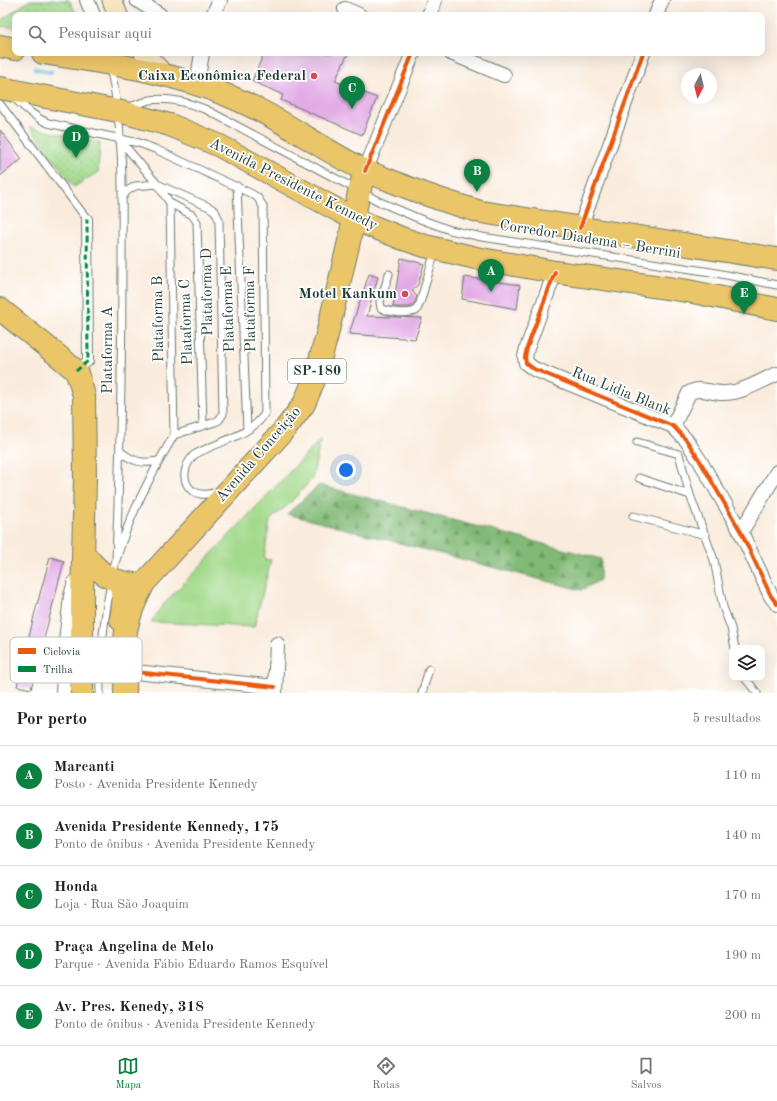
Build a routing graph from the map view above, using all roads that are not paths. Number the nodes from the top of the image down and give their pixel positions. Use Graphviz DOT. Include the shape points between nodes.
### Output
graph roads {
  1 [pos="87,0"];
  2 [pos="112,0"];
  3 [pos="136,0"];
  4 [pos="220,0"];
  5 [pos="435,0"];
  6 [pos="662,0"];
  7 [pos="345,9"];
  8 [pos="92,12"];
  9 [pos="117,12"];
  10 [pos="155,12"];
  11 [pos="214,12"];
  12 [pos="352,12"];
  13 [pos="430,12"];
  14 [pos="657,12"];
  15 [pos="0,46"];
  16 [pos="12,48"];
  17 [pos="81,56"];
  18 [pos="147,56"];
  19 [pos="202,56"];
  20 [pos="412,56"];
  21 [pos="458,56"];
  22 [pos="642,56"];
  23 [pos="107,58"];
  24 [pos="164,74"];
  25 [pos="504,75"];
  26 [pos="197,84"];
  27 [pos="1,94"];
  28 [pos="118,112"];
  29 [pos="120,139"];
  30 [pos="365,171"];
  31 [pos="157,184"];
  32 [pos="236,186"];
  33 [pos="358,192"];
  34 [pos="122,198"];
  35 [pos="170,203"];
  36 [pos="87,219"];
  37 [pos="354,219"];
  38 [pos="580,228"];
  39 [pos="436,249"];
  40 [pos="777,258"];
  41 [pos="555,272"];
  42 [pos="389,274"];
  43 [pos="777,285"];
  44 [pos="0,309"];
  45 [pos="777,309"];
  46 [pos="76,371"];
  47 [pos="777,374"];
  48 [pos="203,425"];
  49 [pos="673,426"];
  50 [pos="247,430"];
  51 [pos="174,435"];
  52 [pos="637,442"];
  53 [pos="120,451"];
  54 [pos="158,461"];
  55 [pos="777,472"];
  56 [pos="639,478"];
  57 [pos="238,481"];
  58 [pos="690,495"];
  59 [pos="633,516"];
  60 [pos="741,532"];
  61 [pos="706,535"];
  62 [pos="84,559"];
  63 [pos="116,574"];
  64 [pos="144,583"];
  65 [pos="777,604"];
  66 [pos="67,637"];
  67 [pos="83,637"];
  68 [pos="103,637"];
  69 [pos="117,637"];
  70 [pos="126,637"];
  71 [pos="277,644"];
  72 [pos="734,645"];
  73 [pos="428,669"];
  74 [pos="142,673"];
  75 [pos="747,681"];
  76 [pos="64,683"];
  77 [pos="82,683"];
  78 [pos="100,683"];
  79 [pos="125,683"];
  80 [pos="275,690"];
  81 [pos="63,693"];
  82 [pos="82,693"];
  83 [pos="100,693"];
  84 [pos="125,693"];
  85 [pos="422,693"];
  86 [pos="757,693"];
  1 -- 8 [label="street"];
  2 -- 9 [label="main road"];
  3 -- 10 [label="street"];
  4 -- 11 [label="street"];
  5 -- 13 [label="street"];
  6 -- 14 [label="street"];
  7 -- 12 [label="street"];
  15 -- 16 [label="main road"];
  17 -- 23 [label="main road"];
  18 -- 24 [label="main road"];
  19 -- 26 [label="street"];
  20 -- 30 [label="street"];
  21 -- 25 [label="street"];
  22 -- 38 [label="street"];
  23 -- 24 [label="main road"];
  23 -- 28 [label="lane, Plataforma A"];
  24 -- 26 [label="main road"];
  26 -- 30 [label="main road" via="252,107"];
  27 -- 28 [label="main road, Avenida Presidente Kennedy"];
  27 -- 29 [label="lane" via="40,120"];
  27 -- 36 [label="lane"];
  28 -- 29 [label="lane, Plataforma A"];
  28 -- 33 [label="lane, Corredor Diadema – Berrini" via="149,100 166,99 194,105"];
  28 -- 37 [label="main road, Avenida Presidente Kennedy" via="170,125 218,145"];
  29 -- 31 [label="lane"];
  29 -- 32 [label="lane" via="155,149"];
  29 -- 34 [label="lane, Plataforma A"];
  30 -- 33 [label="main road, Avenida Conceição / SP-180"];
  30 -- 38 [label="main road" via="449,203 481,212"];
  31 -- 34 [label="lane" via="135,186"];
  31 -- 35 [label="lane"];
  31 -- 48 [label="lane, Plataforma D" via="209,206 219,220 223,414 215,422"];
  32 -- 50 [label="lane, Plataforma E"];
  32 -- 50 [label="lane, Plataforma F" via="257,196 263,206 265,413"];
  33 -- 37 [label="main road, Avenida Conceição / SP-180"];
  33 -- 43 [label="lane, Corredor Diadema – Berrini" via="450,230"];
  34 -- 53 [label="lane, Plataforma A"];
  35 -- 48 [label="lane, Plataforma C" via="192,215 197,222"];
  35 -- 51 [label="lane, Plataforma B"];
  36 -- 46 [label="street" via="88,361"];
  37 -- 39 [label="main road, Avenida Presidente Kennedy"];
  37 -- 57 [label="main road, Avenida Conceição / SP-180" via="326,339 304,404"];
  38 -- 40 [label="main road"];
  39 -- 41 [label="main road, Avenida Presidente Kennedy"];
  39 -- 42 [label="lane" via="416,311 410,313 381,308 380,302"];
  41 -- 45 [label="main road, Avenida Presidente Kennedy" via="688,291"];
  41 -- 49 [label="street, Rua Lidia Blank" via="527,348 526,363 534,369"];
  44 -- 46 [label="main road"];
  46 -- 62 [label="main road" via="84,396"];
  47 -- 49 [label="street" via="731,393 693,390 689,393"];
  48 -- 51 [label="lane"];
  49 -- 60 [label="street, Rua Lidia Blank" via="700,461"];
  50 -- 57 [label="lane" via="232,439 201,450 189,460 185,473 185,482 196,493 215,493"];
  51 -- 54 [label="lane"];
  52 -- 58 [label="lane" via="679,454"];
  53 -- 54 [label="lane" via="133,460 148,463"];
  53 -- 63 [label="lane, Plataforma A"];
  54 -- 63 [label="lane" via="129,524"];
  55 -- 60 [label="street"];
  56 -- 58 [label="lane"];
  57 -- 64 [label="main road, Avenida Conceição / SP-180"];
  58 -- 61 [label="lane"];
  59 -- 61 [label="lane"];
  60 -- 65 [label="street, Rua Lidia Blank"];
  61 -- 72 [label="lane"];
  62 -- 63 [label="main road" via="102,574"];
  62 -- 66 [label="street" via="71,596"];
  62 -- 67 [label="main road"];
  63 -- 64 [label="main road" via="134,584"];
  63 -- 68 [label="lane"];
  63 -- 69 [label="main road" via="124,596"];
  64 -- 70 [label="main road, Avenida Conceição / SP-180" via="129,618"];
  71 -- 80 [label="street"];
  73 -- 85 [label="lane"];
  74 -- 80 [label="street"];
  75 -- 86 [label="lane"];
  76 -- 81 [label="street"];
  77 -- 82 [label="main road"];
  78 -- 83 [label="lane"];
  79 -- 84 [label="main road, Avenida Conceição / SP-180"];
}
